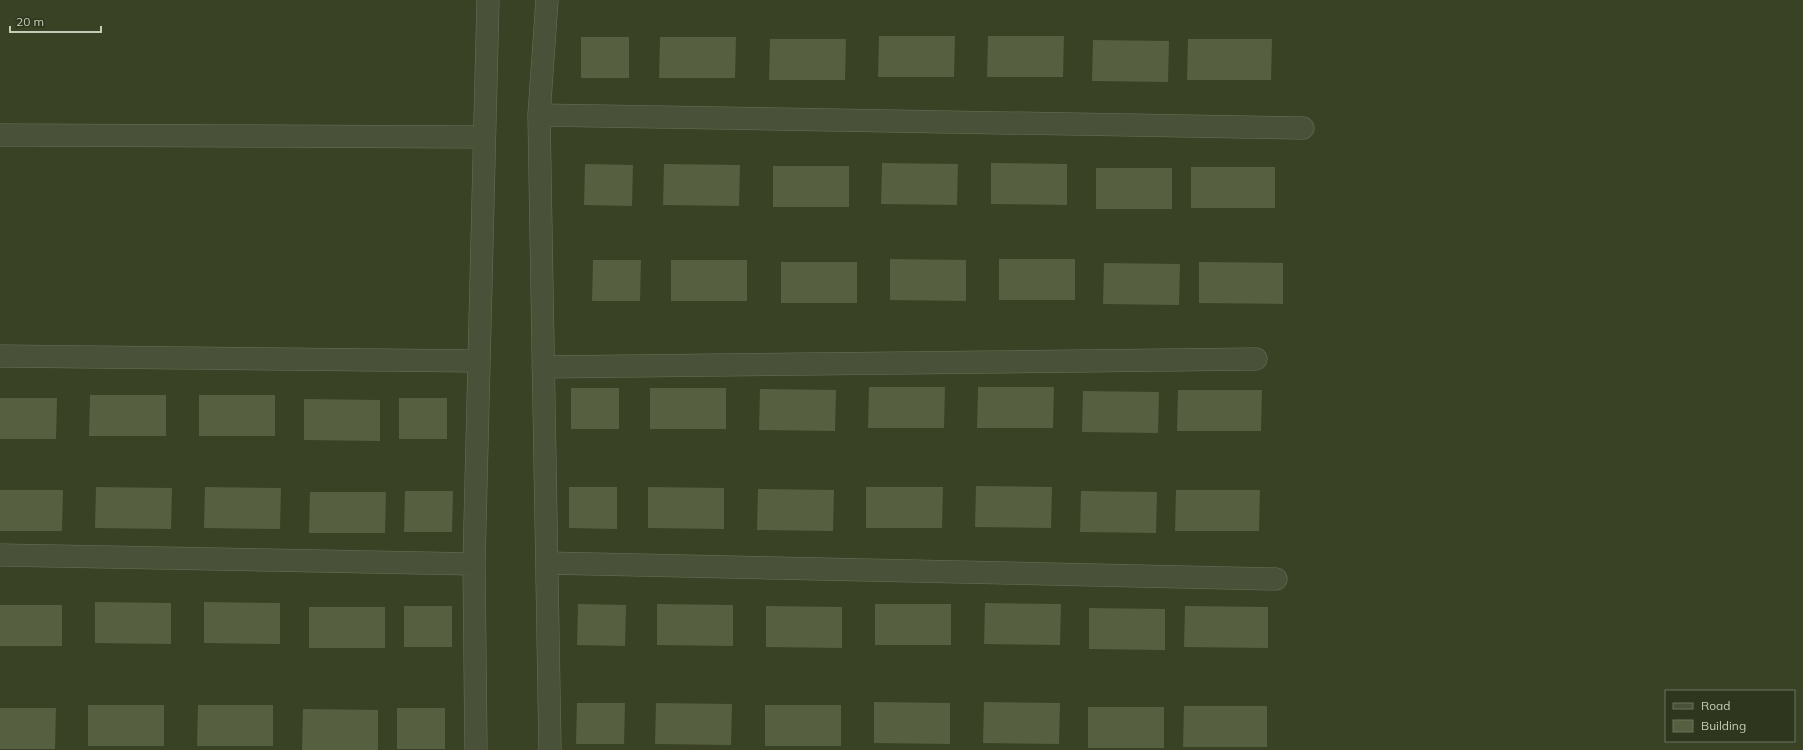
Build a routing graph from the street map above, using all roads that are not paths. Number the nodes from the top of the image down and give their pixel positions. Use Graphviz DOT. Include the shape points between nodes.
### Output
graph roads {
  1 [pos="488,0"];
  2 [pos="547,0"];
  3 [pos="539,115"];
  4 [pos="1304,128"];
  5 [pos="0,135"];
  6 [pos="484,137"];
  7 [pos="0,356"];
  8 [pos="1256,359"];
  9 [pos="478,361"];
  10 [pos="543,367"];
  11 [pos="0,555"];
  12 [pos="547,563"];
  13 [pos="474,564"];
  14 [pos="1276,579"];
  15 [pos="476,750"];
  16 [pos="550,750"];
  1 -- 6 [label="street"];
  2 -- 3 [label="street"];
  3 -- 4 [label="street"];
  3 -- 10 [label="street"];
  5 -- 6 [label="street"];
  6 -- 9 [label="street"];
  7 -- 9 [label="street"];
  8 -- 10 [label="street"];
  9 -- 13 [label="street"];
  10 -- 12 [label="street"];
  11 -- 13 [label="street"];
  12 -- 14 [label="street"];
  12 -- 16 [label="street"];
  13 -- 15 [label="street"];
}
